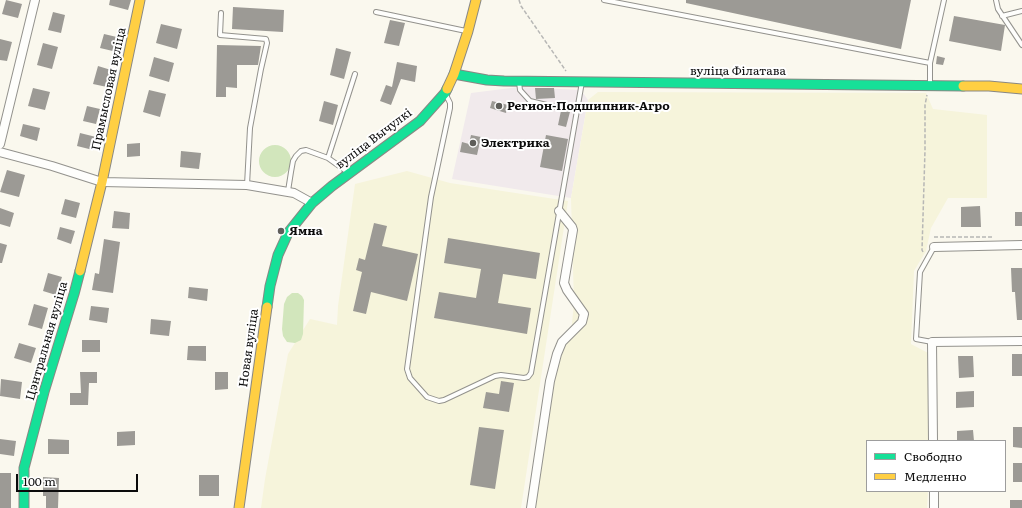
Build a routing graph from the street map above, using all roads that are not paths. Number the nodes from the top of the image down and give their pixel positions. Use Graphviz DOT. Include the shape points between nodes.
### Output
graph roads {
  1 [pos="35,0"];
  2 [pos="140,0"];
  3 [pos="476,0"];
  4 [pos="604,0"];
  5 [pos="944,0"];
  6 [pos="996,0"];
  7 [pos="1022,11"];
  8 [pos="376,12"];
  9 [pos="221,14"];
  10 [pos="1002,16"];
  11 [pos="468,31"];
  12 [pos="1022,45"];
  13 [pos="930,63"];
  14 [pos="355,74"];
  15 [pos="454,74"];
  16 [pos="518,82"];
  17 [pos="582,82"];
  18 [pos="930,85"];
  19 [pos="1022,89"];
  20 [pos="445,92"];
  21 [pos="555,107"];
  22 [pos="0,144"];
  23 [pos="0,152"];
  24 [pos="328,158"];
  25 [pos="349,173"];
  26 [pos="102,182"];
  27 [pos="247,185"];
  28 [pos="288,191"];
  29 [pos="312,203"];
  30 [pos="559,212"];
  31 [pos="1022,245"];
  32 [pos="934,247"];
  33 [pos="1022,341"];
  34 [pos="932,342"];
  35 [pos="934,440"];
  36 [pos="934,492"];
  37 [pos="24,508"];
  38 [pos="239,508"];
  39 [pos="531,508"];
  40 [pos="934,508"];
  1 -- 22 [label="street"];
  2 -- 26 [label="street, Прамысловая вуліца"];
  3 -- 11 [label="street, вуліца Вычулкі"];
  4 -- 13 [label="lane"];
  5 -- 13 [label="lane"];
  6 -- 10 [label="lane"];
  7 -- 10 [label="lane"];
  8 -- 11 [label="lane"];
  9 -- 27 [label="lane" via="220,35 266,39 267,43 250,128"];
  10 -- 12 [label="lane"];
  11 -- 15 [label="street, вуліца Вычулкі"];
  13 -- 18 [label="lane"];
  14 -- 24 [label="lane"];
  15 -- 16 [label="street, вуліца Філатава"];
  15 -- 20 [label="street, вуліца Вычулкі"];
  16 -- 17 [label="street, вуліца Філатава"];
  16 -- 21 [label="lane" via="520,90 530,102"];
  17 -- 18 [label="street, вуліца Філатава"];
  17 -- 30 [label="lane"];
  18 -- 19 [label="street, вуліца Філатава"];
  20 -- 25 [label="street, вуліца Вычулкі" via="420,121"];
  20 -- 30 [label="lane" via="450,108 431,197 407,369 410,378 427,397 444,400 495,376 524,378 531,374"];
  23 -- 26 [label="street"];
  24 -- 25 [label="lane"];
  24 -- 28 [label="lane" via="306,150 301,151 293,162"];
  25 -- 29 [label="street, вуліца Вычулкі"];
  26 -- 27 [label="street"];
  26 -- 37 [label="street, Цэнтральная вуліца" via="74,294 24,468"];
  27 -- 28 [label="street"];
  28 -- 29 [label="street"];
  29 -- 38 [label="street, Новая вуліца" via="288,233 278,255 270,286"];
  30 -- 39 [label="street" via="573,230 564,283 566,290 584,314 582,322 562,342 557,354 550,381"];
  31 -- 32 [label="street"];
  32 -- 34 [label="lane" via="920,272 916,339"];
  33 -- 34 [label="street"];
  34 -- 35 [label="street"];
  36 -- 40 [label="street"];
}
